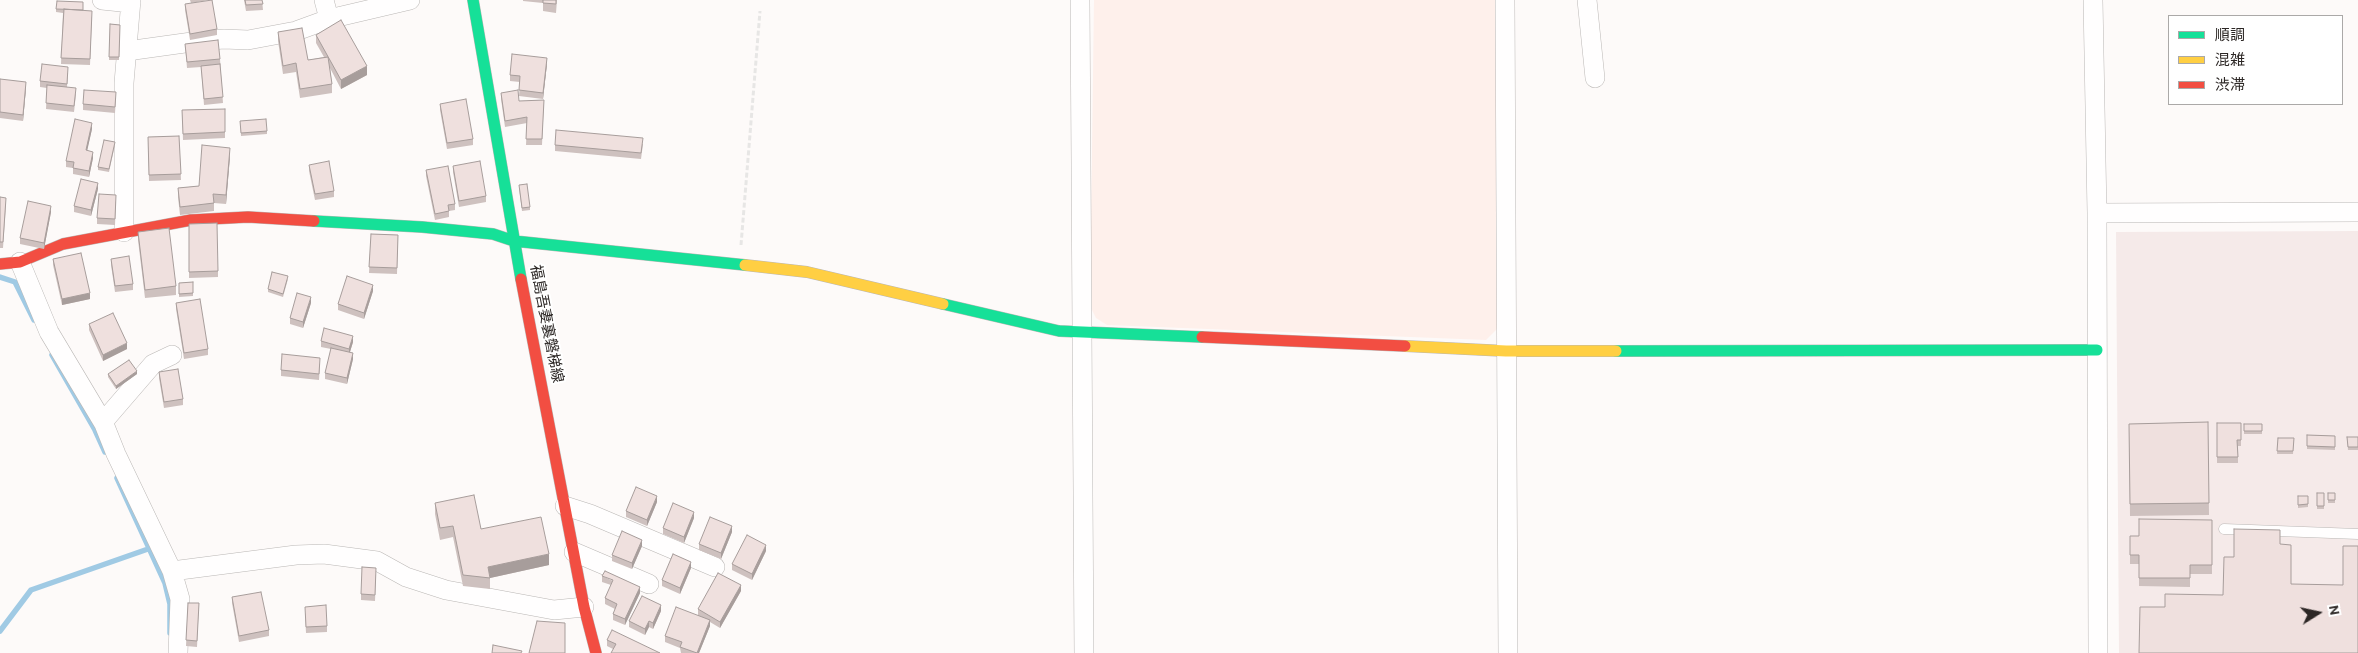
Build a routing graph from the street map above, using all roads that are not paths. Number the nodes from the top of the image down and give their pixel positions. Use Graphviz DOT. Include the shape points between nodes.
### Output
graph roads {
  1 [pos="102,0"];
  2 [pos="324,0"];
  3 [pos="410,0"];
  4 [pos="473,0"];
  5 [pos="1080,0"];
  6 [pos="1505,0"];
  7 [pos="1587,0"];
  8 [pos="2093,0"];
  9 [pos="131,2"];
  10 [pos="329,19"];
  11 [pos="127,51"];
  12 [pos="1594,78"];
  13 [pos="2358,212"];
  14 [pos="2097,213"];
  15 [pos="124,232"];
  16 [pos="514,242"];
  17 [pos="20,262"];
  18 [pos="0,264"];
  19 [pos="1082,332"];
  20 [pos="2097,350"];
  21 [pos="1506,351"];
  22 [pos="172,355"];
  23 [pos="103,422"];
  24 [pos="565,506"];
  25 [pos="2224,529"];
  26 [pos="2358,534"];
  27 [pos="574,552"];
  28 [pos="715,567"];
  29 [pos="172,571"];
  30 [pos="649,584"];
  31 [pos="584,606"];
  32 [pos="178,653"];
  33 [pos="596,653"];
  34 [pos="1084,653"];
  35 [pos="1508,653"];
  36 [pos="2098,653"];
  1 -- 9 [label="street"];
  2 -- 10 [label="street"];
  3 -- 10 [label="street"];
  4 -- 16 [label="street, 福島吾妻裏磐梯線"];
  5 -- 19 [label="street"];
  6 -- 21 [label="street"];
  7 -- 12 [label="street"];
  8 -- 14 [label="street"];
  9 -- 11 [label="street"];
  10 -- 11 [label="street" via="296,31 248,40 224,38"];
  11 -- 15 [label="street"];
  13 -- 14 [label="street"];
  14 -- 20 [label="street"];
  15 -- 16 [label="street" via="191,220 248,217 422,227 493,234"];
  15 -- 17 [label="street" via="63,244"];
  16 -- 19 [label="street" via="807,272 1059,331"];
  16 -- 24 [label="street, 福島吾妻裏磐梯線"];
  17 -- 18 [label="street"];
  17 -- 23 [label="street" via="49,332"];
  19 -- 21 [label="street"];
  19 -- 34 [label="street"];
  20 -- 21 [label="street"];
  20 -- 36 [label="street"];
  21 -- 35 [label="street"];
  22 -- 23 [label="street" via="153,364"];
  23 -- 29 [label="street"];
  24 -- 27 [label="street, 福島吾妻裏磐梯線"];
  24 -- 28 [label="street"];
  25 -- 26 [label="lane"];
  27 -- 30 [label="street"];
  27 -- 31 [label="street, 福島吾妻裏磐梯線"];
  29 -- 31 [label="street" via="324,554 377,561 406,577 446,590 554,610"];
  29 -- 32 [label="street" via="180,600"];
  31 -- 33 [label="street, 福島吾妻裏磐梯線"];
}
